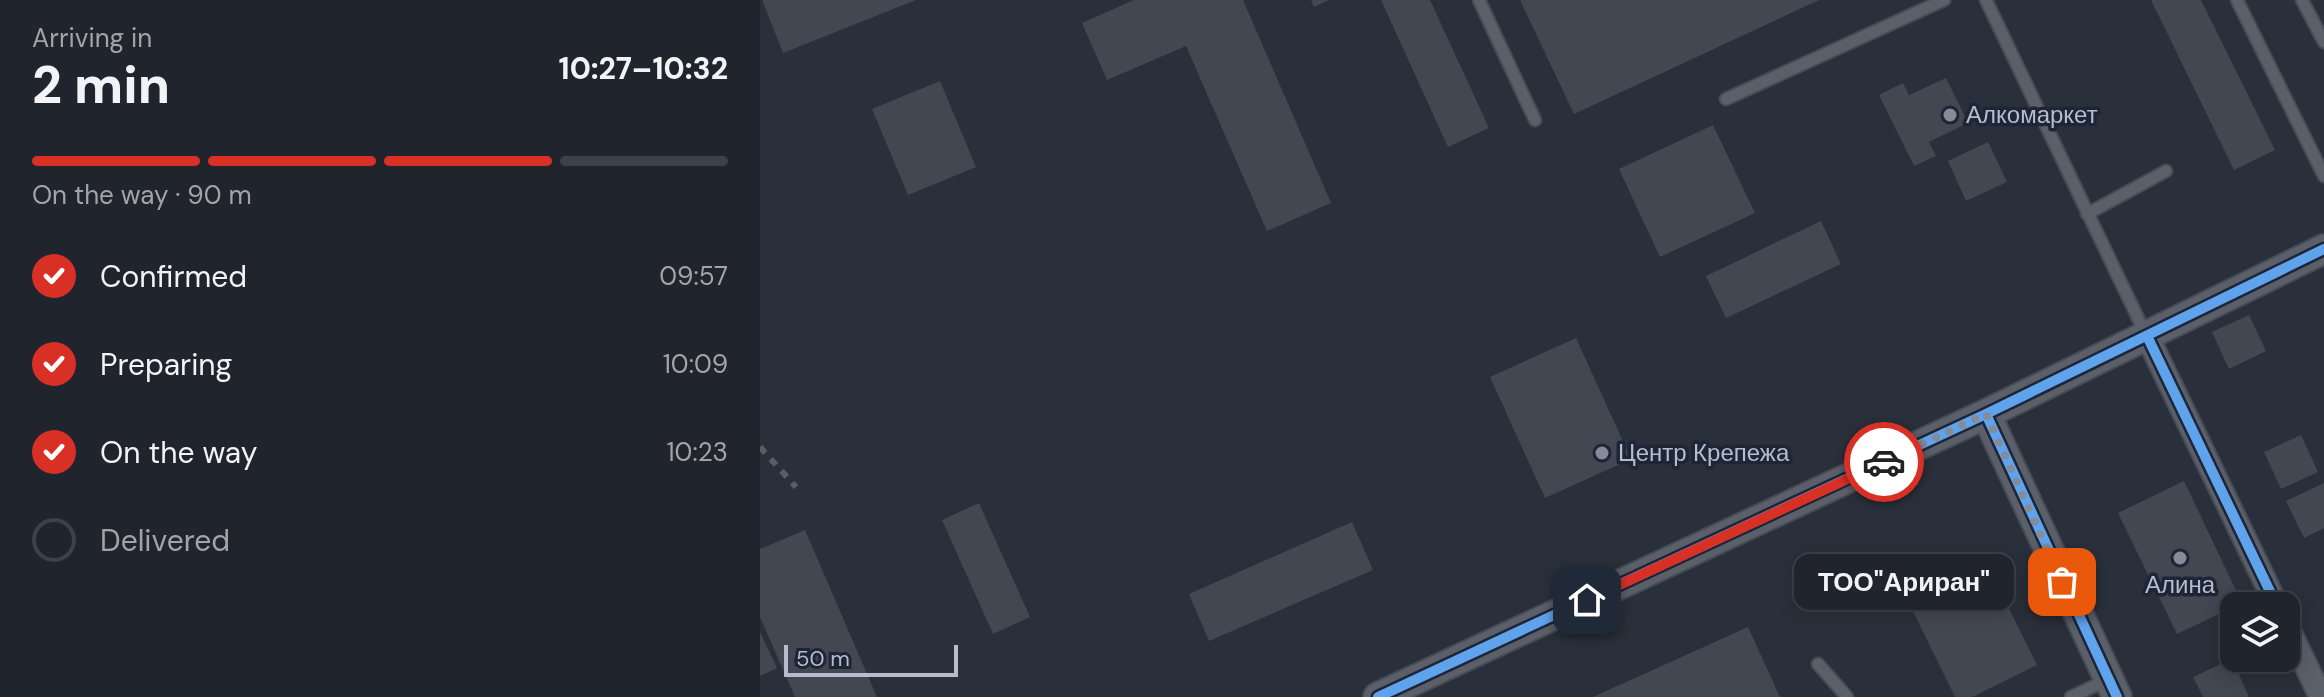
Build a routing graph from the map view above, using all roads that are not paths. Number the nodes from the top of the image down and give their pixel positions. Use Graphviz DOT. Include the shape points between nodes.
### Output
graph roads {
  1 [pos="1479,0"];
  2 [pos="1944,0"];
  3 [pos="1986,0"];
  4 [pos="2237,0"];
  5 [pos="2302,0"];
  6 [pos="2324,42"];
  7 [pos="1726,99"];
  8 [pos="1535,120"];
  9 [pos="2166,171"];
  10 [pos="2324,176"];
  11 [pos="2087,214"];
  12 [pos="2324,249"];
  13 [pos="2147,336"];
  14 [pos="1986,414"];
  15 [pos="2270,592"];
  16 [pos="2300,653"];
  17 [pos="1818,664"];
  18 [pos="2113,688"];
  19 [pos="1378,697"];
  20 [pos="1847,697"];
  21 [pos="2071,697"];
  22 [pos="2321,697"];
  1 -- 8 [label="lane"];
  2 -- 7 [label="lane"];
  3 -- 11 [label="lane"];
  4 -- 10 [label="lane"];
  5 -- 6 [label="lane"];
  9 -- 11 [label="lane"];
  11 -- 13 [label="lane"];
  12 -- 13 [label="street"];
  13 -- 14 [label="street"];
  13 -- 15 [label="street"];
  14 -- 18 [label="street"];
  14 -- 19 [label="street"];
  16 -- 22 [label="street"];
  17 -- 20 [label="lane"];
  18 -- 21 [label="lane"];
}
